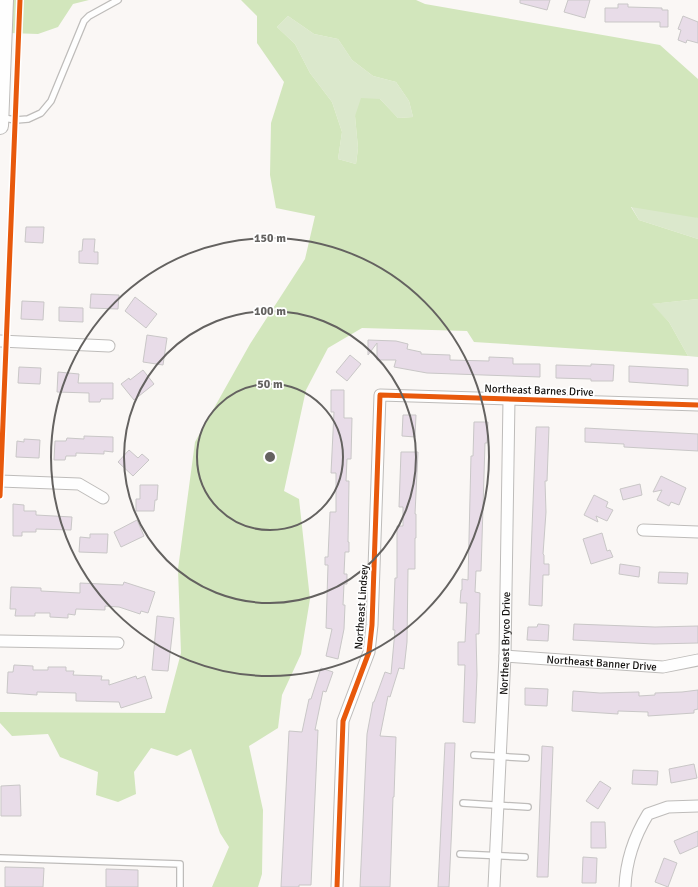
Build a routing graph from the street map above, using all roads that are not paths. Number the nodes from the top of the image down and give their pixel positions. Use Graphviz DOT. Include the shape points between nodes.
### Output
graph roads {
  1 [pos="5,0"];
  2 [pos="118,0"];
  3 [pos="0,118"];
  4 [pos="0,126"];
  5 [pos="0,341"];
  6 [pos="109,346"];
  7 [pos="380,395"];
  8 [pos="510,399"];
  9 [pos="698,405"];
  10 [pos="0,480"];
  11 [pos="103,498"];
  12 [pos="643,530"];
  13 [pos="698,532"];
  14 [pos="0,641"];
  15 [pos="118,643"];
  16 [pos="505,656"];
  17 [pos="698,660"];
  18 [pos="474,755"];
  19 [pos="500,757"];
  20 [pos="526,758"];
  21 [pos="463,803"];
  22 [pos="498,805"];
  23 [pos="698,806"];
  24 [pos="528,807"];
  25 [pos="460,854"];
  26 [pos="496,856"];
  27 [pos="525,857"];
  28 [pos="0,858"];
  29 [pos="180,887"];
  30 [pos="337,887"];
  31 [pos="494,887"];
  32 [pos="625,887"];
  1 -- 3 [label="street"];
  2 -- 3 [label="lane" via="84,21 51,101 41,113 28,119"];
  3 -- 4 [label="street"];
  5 -- 6 [label="street"];
  7 -- 8 [label="street, Northeast Barnes Drive"];
  7 -- 30 [label="street, Northeast Lindsey" via="372,625 369,652 344,721"];
  8 -- 9 [label="street, Northeast Barnes Drive"];
  8 -- 16 [label="street, Northeast Bryco Drive"];
  10 -- 11 [label="street" via="79,484"];
  12 -- 13 [label="street"];
  14 -- 15 [label="street"];
  16 -- 17 [label="street, Northeast Banner Drive" via="663,667"];
  16 -- 19 [label="street, Northeast Bryco Drive"];
  18 -- 19 [label="lane"];
  19 -- 20 [label="lane"];
  19 -- 22 [label="street, Northeast Bryco Drive"];
  21 -- 22 [label="lane"];
  22 -- 24 [label="lane"];
  22 -- 26 [label="street, Northeast Bryco Drive"];
  23 -- 32 [label="street" via="668,807 648,814 632,844"];
  25 -- 26 [label="lane"];
  26 -- 27 [label="lane"];
  26 -- 31 [label="street, Northeast Bryco Drive"];
  28 -- 29 [label="lane" via="180,864"];
}
